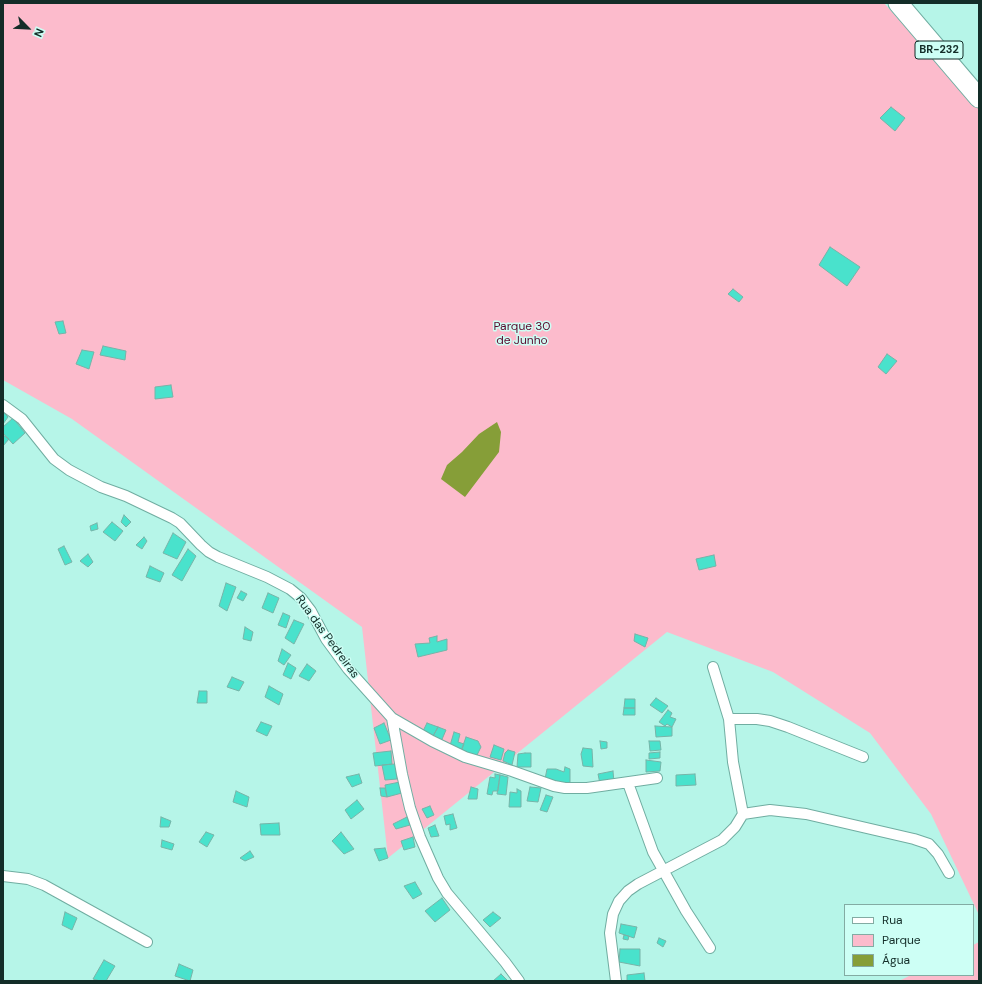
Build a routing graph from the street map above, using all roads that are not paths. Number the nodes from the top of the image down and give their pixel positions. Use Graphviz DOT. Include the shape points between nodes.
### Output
graph roads {
  1 [pos="898,3"];
  2 [pos="979,98"];
  3 [pos="3,405"];
  4 [pos="713,667"];
  5 [pos="392,718"];
  6 [pos="728,719"];
  7 [pos="862,757"];
  8 [pos="657,778"];
  9 [pos="628,782"];
  10 [pos="743,814"];
  11 [pos="662,870"];
  12 [pos="950,873"];
  13 [pos="3,876"];
  14 [pos="147,942"];
  15 [pos="710,948"];
  16 [pos="519,981"];
  17 [pos="616,981"];
  1 -- 2 [label="highway, BR-232"];
  3 -- 5 [label="street, Rua das Pedreiras" via="22,419 54,459 69,470 100,487 126,496 172,518 209,552 290,589 311,611 326,639 348,669"];
  4 -- 6 [label="street"];
  5 -- 9 [label="street, Rua das Pedreiras" via="449,750 554,786 587,788"];
  5 -- 16 [label="street" via="410,808 438,878 447,893"];
  6 -- 7 [label="street" via="770,721"];
  6 -- 10 [label="street"];
  8 -- 9 [label="street, Rua das Pedreiras"];
  9 -- 11 [label="street"];
  10 -- 11 [label="street" via="722,840"];
  10 -- 12 [label="street" via="770,810 806,814 914,839 929,844"];
  11 -- 15 [label="street"];
  11 -- 17 [label="street" via="628,891 619,901 613,914 610,932"];
  13 -- 14 [label="street" via="28,879 44,885"];
}
